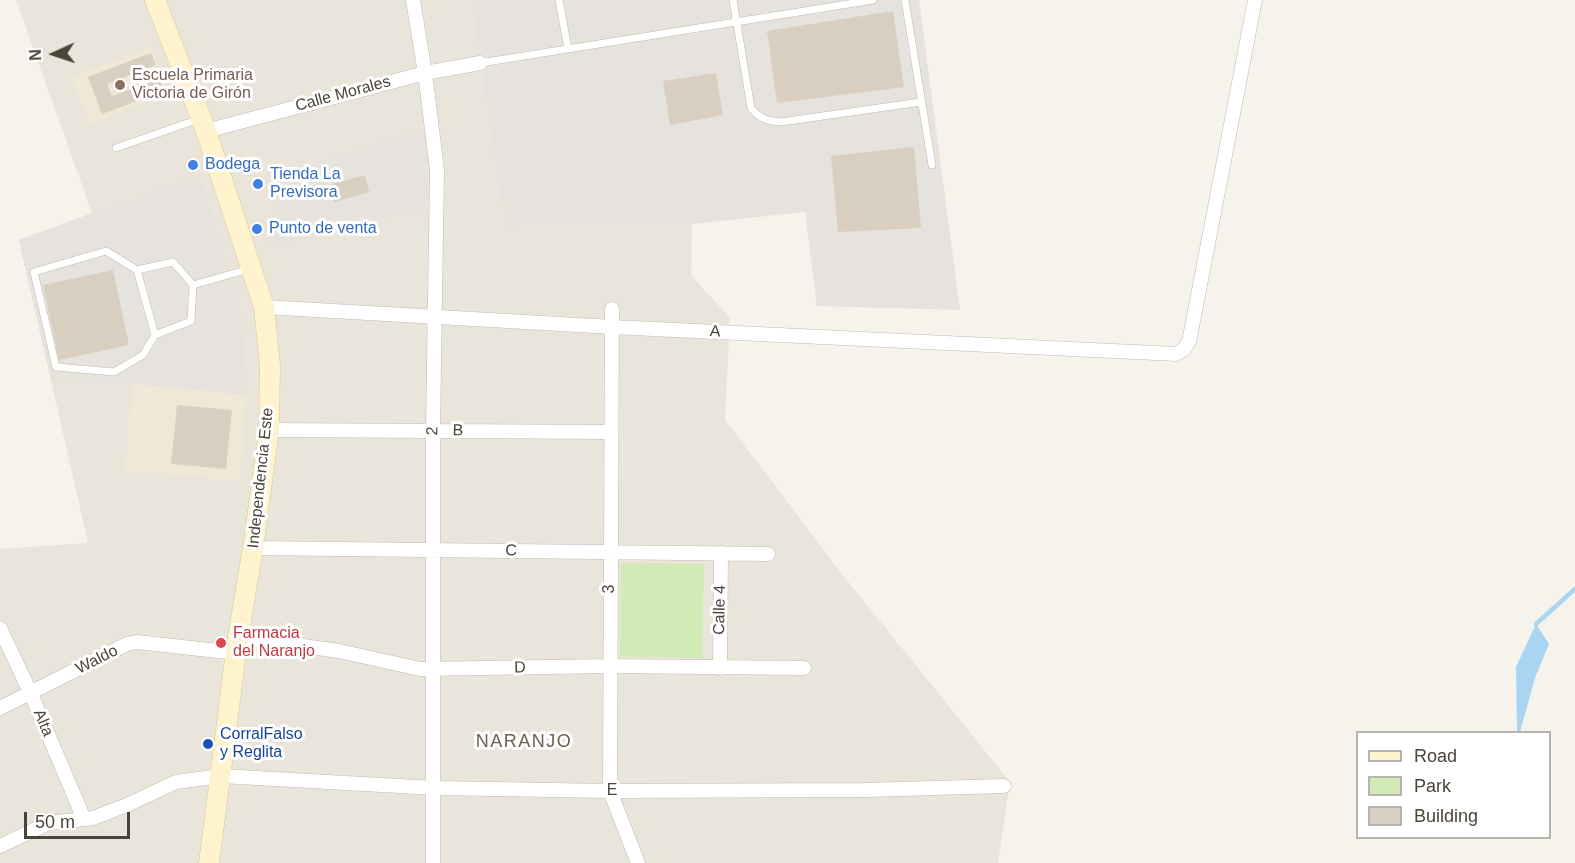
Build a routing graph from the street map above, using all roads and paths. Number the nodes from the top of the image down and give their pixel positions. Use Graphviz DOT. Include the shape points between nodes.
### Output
graph roads {
  1 [pos="156,0"];
  2 [pos="413,0"];
  3 [pos="559,0"];
  4 [pos="734,0"];
  5 [pos="873,0"];
  6 [pos="905,0"];
  7 [pos="1256,0"];
  8 [pos="737,22"];
  9 [pos="568,49"];
  10 [pos="480,63"];
  11 [pos="425,73"];
  12 [pos="921,102"];
  13 [pos="203,124"];
  14 [pos="116,148"];
  15 [pos="932,165"];
  16 [pos="251,268"];
  17 [pos="137,270"];
  18 [pos="193,285"];
  19 [pos="264,307"];
  20 [pos="612,309"];
  21 [pos="436,317"];
  22 [pos="612,327"];
  23 [pos="155,335"];
  24 [pos="269,430"];
  25 [pos="433,430"];
  26 [pos="611,432"];
  27 [pos="253,548"];
  28 [pos="434,550"];
  29 [pos="611,552"];
  30 [pos="721,553"];
  31 [pos="768,554"];
  32 [pos="0,628"];
  33 [pos="237,645"];
  34 [pos="610,666"];
  35 [pos="720,668"];
  36 [pos="804,668"];
  37 [pos="434,669"];
  38 [pos="31,693"];
  39 [pos="0,708"];
  40 [pos="221,776"];
  41 [pos="1004,786"];
  42 [pos="435,788"];
  43 [pos="610,791"];
  44 [pos="84,819"];
  45 [pos="0,846"];
  46 [pos="209,863"];
  47 [pos="433,863"];
  48 [pos="638,863"];
  1 -- 13 [label="main road, Independencia Este"];
  2 -- 11 [label="street, 2"];
  3 -- 9 [label="lane"];
  4 -- 8 [label="lane"];
  5 -- 8 [label="lane"];
  6 -- 12 [label="lane"];
  7 -- 22 [label="street, A" via="1189,342 1183,350 1167,354"];
  8 -- 9 [label="lane"];
  8 -- 12 [label="lane" via="751,108 766,120 781,122"];
  9 -- 10 [label="lane"];
  10 -- 11 [label="street, Calle Morales"];
  11 -- 13 [label="street, Calle Morales"];
  11 -- 21 [label="street, 2" via="436,170"];
  12 -- 15 [label="lane"];
  13 -- 14 [label="lane"];
  13 -- 16 [label="main road, Independencia Este"];
  16 -- 18 [label="lane"];
  16 -- 19 [label="main road, Independencia Este"];
  17 -- 18 [label="lane" via="173,262"];
  17 -- 23 [label="lane"];
  17 -- 23 [label="lane" via="106,251 34,272 56,367 114,372 143,355"];
  18 -- 23 [label="lane" via="191,321"];
  19 -- 21 [label="street, A"];
  19 -- 24 [label="main road, Independencia Este" via="270,365"];
  20 -- 22 [label="street, 3"];
  21 -- 22 [label="street, A"];
  21 -- 25 [label="street, 2"];
  22 -- 26 [label="street, 3"];
  24 -- 25 [label="street, B"];
  24 -- 27 [label="main road, Independencia Este"];
  25 -- 26 [label="street, B"];
  25 -- 28 [label="street, 2"];
  26 -- 29 [label="street, 3"];
  27 -- 28 [label="street, C"];
  27 -- 33 [label="main road, Independencia Este"];
  28 -- 29 [label="street, C"];
  28 -- 37 [label="street, 2"];
  29 -- 30 [label="street, C"];
  29 -- 34 [label="street, 3"];
  30 -- 31 [label="street, C"];
  30 -- 35 [label="street, Calle 4"];
  32 -- 38 [label="street, Alta"];
  33 -- 37 [label="street, D" via="339,651"];
  33 -- 38 [label="street, Waldo" via="127,644"];
  33 -- 40 [label="main road, Independencia Este"];
  34 -- 35 [label="street, D"];
  34 -- 37 [label="street, D"];
  34 -- 43 [label="street, 3"];
  35 -- 36 [label="street, D"];
  37 -- 42 [label="street, 2"];
  38 -- 39 [label="street, Waldo"];
  38 -- 44 [label="street, Alta"];
  40 -- 42 [label="street, E"];
  40 -- 44 [label="street, E" via="176,782 127,805"];
  40 -- 46 [label="main road, Independencia Este"];
  41 -- 43 [label="street, E"];
  42 -- 43 [label="street, E"];
  42 -- 47 [label="street, 2"];
  43 -- 48 [label="street, 3"];
  44 -- 45 [label="street, E" via="49,823"];
}
